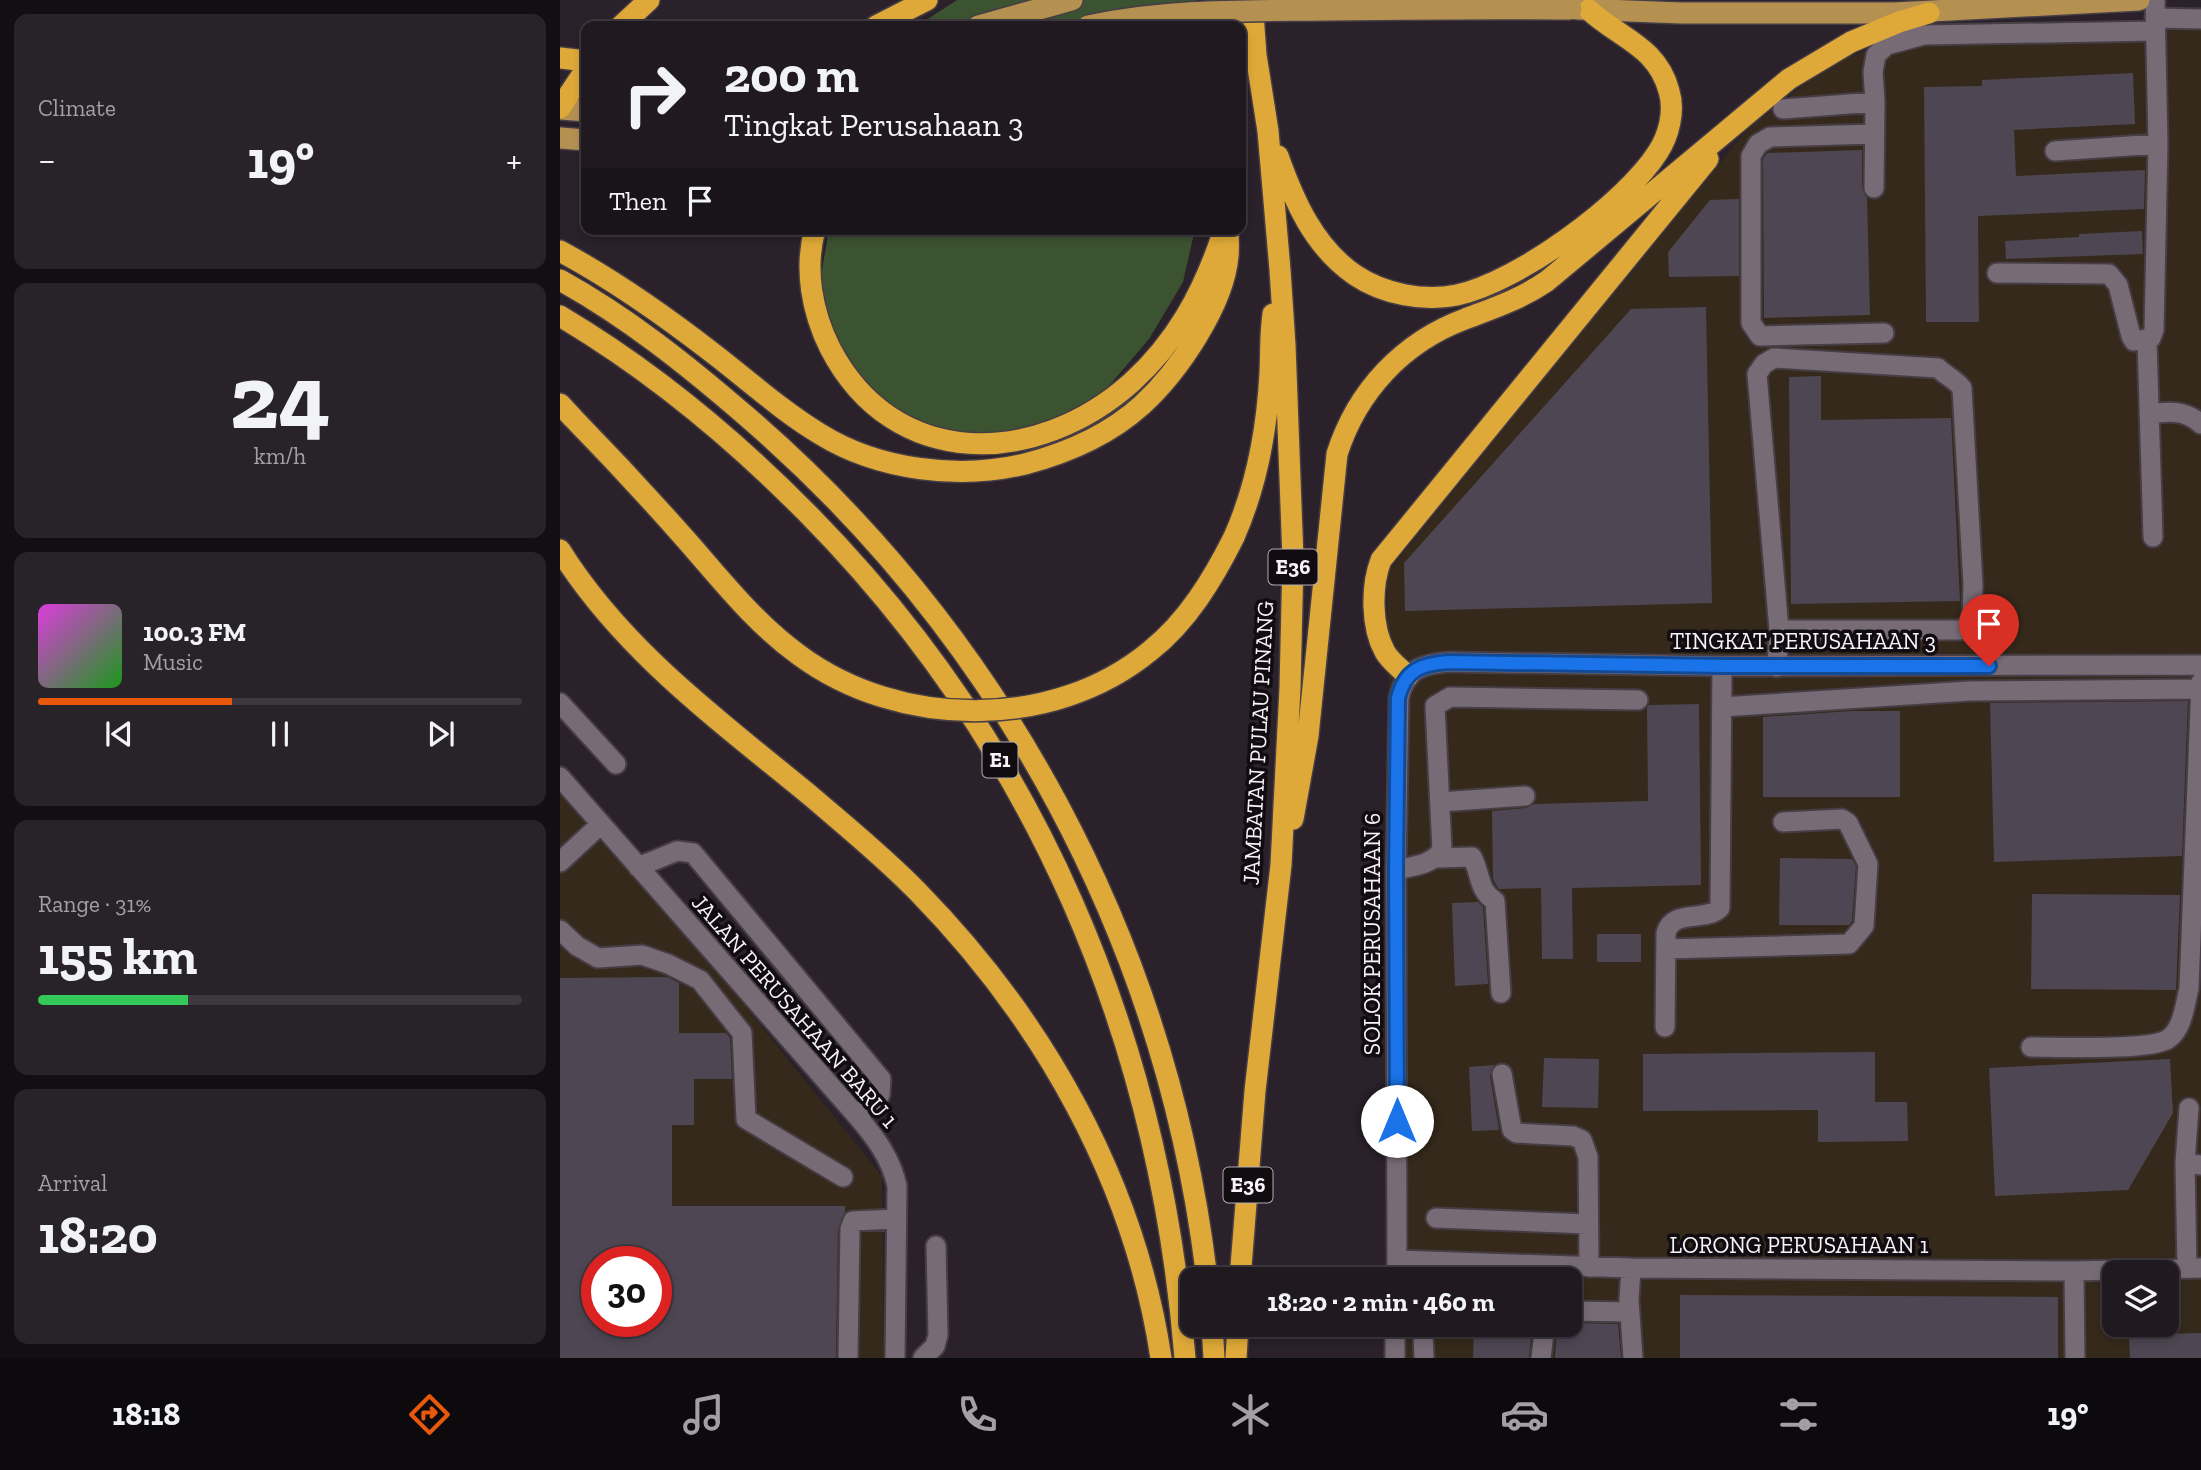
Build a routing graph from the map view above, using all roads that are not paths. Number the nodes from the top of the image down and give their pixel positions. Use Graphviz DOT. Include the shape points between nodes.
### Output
graph roads {
  1 [pos="649,0"];
  2 [pos="928,0"];
  3 [pos="1072,0"];
  4 [pos="1222,0"];
  5 [pos="1252,0"];
  6 [pos="2139,0"];
  7 [pos="2080,1"];
  8 [pos="1580,9"];
  9 [pos="1929,13"];
  10 [pos="2155,16"];
  11 [pos="2201,19"];
  12 [pos="626,21"];
  13 [pos="886,21"];
  14 [pos="996,21"];
  15 [pos="1117,21"];
  16 [pos="1223,21"];
  17 [pos="2081,32"];
  18 [pos="560,58"];
  19 [pos="581,60"];
  20 [pos="581,76"];
  21 [pos="1875,102"];
  22 [pos="560,108"];
  23 [pos="1783,109"];
  24 [pos="581,110"];
  25 [pos="1268,131"];
  26 [pos="1726,131"];
  27 [pos="1875,134"];
  28 [pos="560,138"];
  29 [pos="581,140"];
  30 [pos="2158,144"];
  31 [pos="2055,151"];
  32 [pos="1874,188"];
  33 [pos="814,235"];
  34 [pos="1224,235"];
  35 [pos="1226,235"];
  36 [pos="560,251"];
  37 [pos="1280,270"];
  38 [pos="1997,273"];
  39 [pos="560,280"];
  40 [pos="560,316"];
  41 [pos="1884,333"];
  42 [pos="2147,340"];
  43 [pos="567,411"];
  44 [pos="2149,414"];
  45 [pos="2201,424"];
  46 [pos="2153,537"];
  47 [pos="560,550"];
  48 [pos="1779,630"];
  49 [pos="2201,665"];
  50 [pos="1723,666"];
  51 [pos="1777,667"];
  52 [pos="1408,676"];
  53 [pos="2201,682"];
  54 [pos="2201,689"];
  55 [pos="1637,700"];
  56 [pos="560,703"];
  57 [pos="1722,707"];
  58 [pos="617,764"];
  59 [pos="560,777"];
  60 [pos="1525,796"];
  61 [pos="1440,802"];
  62 [pos="1783,822"];
  63 [pos="601,824"];
  64 [pos="1437,858"];
  65 [pos="560,862"];
  66 [pos="1281,864"];
  67 [pos="638,867"];
  68 [pos="1396,870"];
  69 [pos="560,930"];
  70 [pos="1666,949"];
  71 [pos="1501,993"];
  72 [pos="1665,1027"];
  73 [pos="2031,1047"];
  74 [pos="1503,1074"];
  75 [pos="2189,1108"];
  76 [pos="857,1116"];
  77 [pos="2193,1164"];
  78 [pos="843,1177"];
  79 [pos="1436,1218"];
  80 [pos="896,1219"];
  81 [pos="1588,1224"];
  82 [pos="936,1246"];
  83 [pos="1205,1267"];
  84 [pos="1241,1267"];
  85 [pos="1397,1267"];
  86 [pos="1582,1267"];
  87 [pos="1589,1267"];
  88 [pos="1631,1268"];
  89 [pos="2194,1268"];
  90 [pos="2074,1271"];
  91 [pos="1582,1311"];
  92 [pos="1629,1312"];
  93 [pos="1213,1337"];
  94 [pos="1237,1337"];
  95 [pos="1395,1337"];
  96 [pos="1423,1337"];
  97 [pos="1544,1337"];
  98 [pos="848,1358"];
  99 [pos="895,1358"];
  100 [pos="923,1358"];
  101 [pos="1161,1358"];
  102 [pos="1185,1358"];
  103 [pos="1214,1358"];
  104 [pos="1236,1358"];
  105 [pos="1395,1358"];
  106 [pos="1424,1358"];
  107 [pos="1541,1358"];
  108 [pos="1633,1358"];
  109 [pos="2075,1358"];
  1 -- 12 [label="highway"];
  2 -- 13 [label="highway"];
  3 -- 14 [label="main road"];
  4 -- 16 [label="highway"];
  5 -- 25 [label="highway, JAMBATAN PULAU PINANG / E36"];
  6 -- 7 [label="main road"];
  7 -- 9 [label="main road"];
  7 -- 17 [label="street"];
  8 -- 9 [label="main road"];
  8 -- 15 [label="main road, bridge" via="1203,12"];
  8 -- 25 [label="highway" via="1639,45 1656,63 1670,93 1672,113 1667,132 1645,170 1599,213 1540,258 1485,286 1455,295 1415,296 1385,289 1354,274 1326,248 1304,217"];
  9 -- 26 [label="highway" via="1874,31 1829,54 1789,79"];
  10 -- 11 [label="street"];
  10 -- 17 [label="street"];
  10 -- 30 [label="street"];
  17 -- 21 [label="street" via="1924,35 1887,45 1875,55"];
  18 -- 19 [label="highway"];
  20 -- 22 [label="highway"];
  21 -- 23 [label="street"];
  21 -- 27 [label="street"];
  22 -- 24 [label="main road"];
  25 -- 37 [label="highway, JAMBATAN PULAU PINANG / E36"];
  26 -- 52 [label="highway" via="1713,153 1381,560 1376,574 1378,632 1386,654"];
  26 -- 66 [label="highway" via="1547,281 1416,344 1389,366 1364,397 1342,438 1334,472 1308,736"];
  27 -- 32 [label="street"];
  27 -- 41 [label="street" via="1770,137 1758,144 1751,156 1751,323 1760,336"];
  28 -- 29 [label="main road"];
  30 -- 31 [label="street"];
  30 -- 42 [label="street" via="2154,330"];
  33 -- 34 [label="highway" via="811,293 815,309 827,341 853,385 898,423 940,439 979,445 1020,441 1056,429 1131,383 1190,312"];
  35 -- 36 [label="highway" via="1227,265 1202,327 1181,362 1148,400 1113,427 1059,454 982,471 939,470 890,461 821,435 682,330"];
  37 -- 43 [label="highway, bridge" via="1262,446 1251,495 1219,566 1187,612 1151,651 1116,674 1056,700 1019,709 978,712 921,706 843,682 802,658 726,587"];
  37 -- 66 [label="highway, JAMBATAN PULAU PINANG / E36" via="1293,559"];
  38 -- 42 [label="street" via="2109,274 2118,285 2131,336 2134,341"];
  39 -- 83 [label="highway, E1" via="694,371 803,467 872,538 924,601 1009,718 1064,812 1128,955 1173,1096"];
  40 -- 102 [label="highway, E1" via="635,365 757,463 863,572 920,641 1003,764 1096,955 1133,1064 1166,1211"];
  42 -- 44 [label="street"];
  44 -- 45 [label="street" via="2187,414"];
  44 -- 46 [label="street"];
  47 -- 101 [label="highway" via="621,632 918,893 1021,1015 1066,1086 1104,1162 1141,1268"];
  48 -- 48 [label="street" via="1961,630 1972,621 1962,388 1955,379 1938,368 1774,358 1764,364 1757,374"];
  48 -- 51 [label="street"];
  49 -- 51 [label="street, TINGKAT PERUSAHAAN 3"];
  50 -- 51 [label="street, TINGKAT PERUSAHAAN 3"];
  50 -- 52 [label="street, TINGKAT PERUSAHAAN 3" via="1448,662 1432,663"];
  50 -- 57 [label="street"];
  52 -- 68 [label="street, SOLOK PERUSAHAAN 6" via="1398,698"];
  53 -- 54 [label="street"];
  54 -- 57 [label="street" via="1969,691"];
  54 -- 73 [label="street" via="2189,988 2178,1027 2168,1039 2148,1045"];
  55 -- 61 [label="street" via="1450,697 1435,706"];
  56 -- 58 [label="street"];
  57 -- 70 [label="street" via="1720,908 1714,914 1674,919 1668,924"];
  59 -- 63 [label="street, JALAN PERUSAHAAN BARU 1"];
  60 -- 61 [label="street"];
  61 -- 64 [label="street" via="1442,850"];
  62 -- 70 [label="street" via="1848,822 1868,864 1864,926 1856,937 1849,944"];
  63 -- 65 [label="street"];
  63 -- 67 [label="street, JALAN PERUSAHAAN BARU 1"];
  64 -- 68 [label="street"];
  64 -- 71 [label="street" via="1472,858 1486,896 1495,901"];
  66 -- 84 [label="highway, JAMBATAN PULAU PINANG / E36"];
  67 -- 76 [label="street, JALAN PERUSAHAAN BARU 1"];
  67 -- 76 [label="street" via="677,851 693,853 881,1079 880,1095"];
  68 -- 85 [label="street, SOLOK PERUSAHAAN 6"];
  69 -- 78 [label="street" via="598,958 642,955 700,980 742,1033 746,1119"];
  70 -- 72 [label="street"];
  74 -- 81 [label="street" via="1512,1130 1582,1140 1588,1157"];
  75 -- 77 [label="street"];
  76 -- 80 [label="street, JALAN PERUSAHAAN BARU 1" via="894,1172"];
  77 -- 89 [label="street"];
  79 -- 81 [label="street"];
  80 -- 98 [label="street" via="853,1221 850,1229"];
  80 -- 99 [label="street, JALAN PERUSAHAAN BARU 1"];
  81 -- 87 [label="street"];
  82 -- 100 [label="street" via="938,1335"];
  86 -- 87 [label="street, LORONG PERUSAHAAN 1"];
  87 -- 88 [label="street, LORONG PERUSAHAAN 1"];
  88 -- 90 [label="street, LORONG PERUSAHAAN 1"];
  88 -- 92 [label="street"];
  89 -- 90 [label="street, LORONG PERUSAHAAN 1"];
  90 -- 109 [label="street"];
  91 -- 92 [label="street"];
  92 -- 108 [label="street"];
  93 -- 103 [label="highway"];
  94 -- 104 [label="highway"];
  95 -- 105 [label="street"];
  96 -- 106 [label="street"];
  97 -- 107 [label="street"];
}
